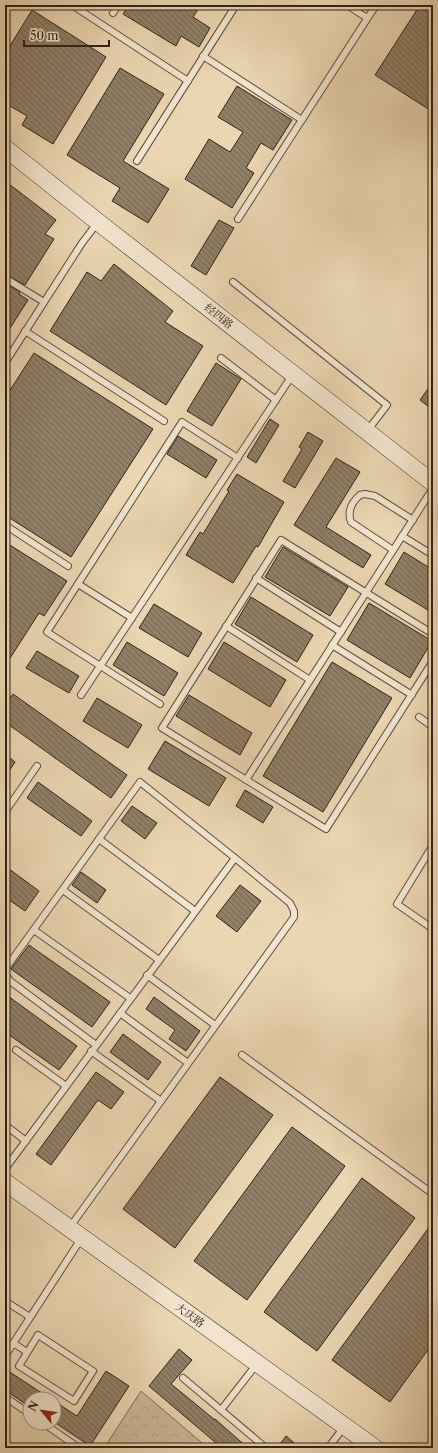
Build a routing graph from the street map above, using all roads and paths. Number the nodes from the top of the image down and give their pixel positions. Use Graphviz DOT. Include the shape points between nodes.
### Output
graph roads {
  1 [pos="72,5"];
  2 [pos="118,5"];
  3 [pos="236,5"];
  4 [pos="347,5"];
  5 [pos="376,5"];
  6 [pos="113,13"];
  7 [pos="368,18"];
  8 [pos="204,56"];
  9 [pos="188,81"];
  10 [pos="302,120"];
  11 [pos="5,148"];
  12 [pos="137,161"];
  13 [pos="238,219"];
  14 [pos="98,222"];
  15 [pos="5,278"];
  16 [pos="233,282"];
  17 [pos="44,302"];
  18 [pos="25,331"];
  19 [pos="221,358"];
  20 [pos="5,363"];
  21 [pos="293,374"];
  22 [pos="276,400"];
  23 [pos="164,421"];
  24 [pos="367,432"];
  25 [pos="238,458"];
  26 [pos="433,483"];
  27 [pos="433,488"];
  28 [pos="412,520"];
  29 [pos="5,525"];
  30 [pos="402,536"];
  31 [pos="393,550"];
  32 [pos="433,555"];
  33 [pos="68,566"];
  34 [pos="256,578"];
  35 [pos="78,584"];
  36 [pos="366,592"];
  37 [pos="132,618"];
  38 [pos="226,626"];
  39 [pos="341,632"];
  40 [pos="433,634"];
  41 [pos="332,645"];
  42 [pos="433,662"];
  43 [pos="100,666"];
  44 [pos="310,680"];
  45 [pos="81,695"];
  46 [pos="412,695"];
  47 [pos="160,704"];
  48 [pos="418,717"];
  49 [pos="433,727"];
  50 [pos="37,766"];
  51 [pos="246,780"];
  52 [pos="5,812"];
  53 [pos="99,839"];
  54 [pos="433,845"];
  55 [pos="431,853"];
  56 [pos="235,858"];
  57 [pos="63,890"];
  58 [pos="195,911"];
  59 [pos="433,929"];
  60 [pos="34,930"];
  61 [pos="159,960"];
  62 [pos="147,976"];
  63 [pos="130,998"];
  64 [pos="120,1013"];
  65 [pos="215,1025"];
  66 [pos="96,1045"];
  67 [pos="16,1050"];
  68 [pos="91,1051"];
  69 [pos="242,1055"];
  70 [pos="188,1063"];
  71 [pos="66,1086"];
  72 [pos="161,1101"];
  73 [pos="5,1125"];
  74 [pos="26,1141"];
  75 [pos="5,1169"];
  76 [pos="5,1182"];
  77 [pos="433,1194"];
  78 [pos="76,1233"];
  79 [pos="5,1301"];
  80 [pos="30,1317"];
  81 [pos="13,1343"];
  82 [pos="28,1352"];
  83 [pos="5,1356"];
  84 [pos="257,1364"];
  85 [pos="183,1378"];
  86 [pos="5,1397"];
  87 [pos="22,1409"];
  88 [pos="221,1410"];
  89 [pos="345,1426"];
  90 [pos="55,1431"];
  91 [pos="79,1448"];
  92 [pos="266,1448"];
  93 [pos="328,1448"];
  94 [pos="375,1448"];
  1 -- 9 [label="lane"];
  2 -- 6 [label="lane"];
  3 -- 8 [label="lane"];
  4 -- 7 [label="lane"];
  5 -- 7 [label="lane"];
  7 -- 10 [label="lane"];
  8 -- 9 [label="lane"];
  8 -- 10 [label="lane"];
  9 -- 12 [label="lane"];
  10 -- 13 [label="lane"];
  11 -- 14 [label="street, 经四路"];
  14 -- 17 [label="lane"];
  14 -- 21 [label="street, 经四路"];
  15 -- 17 [label="lane"];
  16 -- 24 [label="lane" via="387,405"];
  17 -- 18 [label="lane"];
  18 -- 20 [label="lane"];
  18 -- 23 [label="lane"];
  19 -- 22 [label="lane"];
  21 -- 22 [label="lane"];
  21 -- 24 [label="street, 经四路"];
  22 -- 25 [label="lane"];
  24 -- 26 [label="street, 经四路"];
  25 -- 35 [label="lane" via="182,422"];
  25 -- 37 [label="lane"];
  27 -- 28 [label="lane"];
  28 -- 30 [label="lane"];
  28 -- 31 [label="lane" via="371,494 360,495 352,505 349,517 351,522"];
  29 -- 33 [label="lane"];
  30 -- 31 [label="lane"];
  30 -- 32 [label="lane"];
  31 -- 36 [label="lane"];
  34 -- 36 [label="lane" via="281,540"];
  34 -- 38 [label="lane"];
  34 -- 39 [label="lane"];
  35 -- 37 [label="lane"];
  35 -- 43 [label="lane" via="47,632"];
  36 -- 39 [label="lane"];
  36 -- 40 [label="lane"];
  37 -- 43 [label="lane"];
  38 -- 44 [label="lane"];
  38 -- 51 [label="lane" via="162,728"];
  39 -- 41 [label="lane"];
  41 -- 44 [label="lane"];
  41 -- 46 [label="lane"];
  42 -- 46 [label="lane"];
  43 -- 45 [label="lane"];
  43 -- 47 [label="lane"];
  44 -- 51 [label="lane"];
  46 -- 51 [label="lane" via="326,829"];
  48 -- 49 [label="lane"];
  50 -- 52 [label="lane"];
  53 -- 56 [label="lane" via="140,782"];
  53 -- 57 [label="lane"];
  53 -- 58 [label="lane"];
  54 -- 55 [label="lane"];
  55 -- 59 [label="lane" via="397,904"];
  56 -- 58 [label="lane"];
  56 -- 65 [label="lane" via="290,903 294,917"];
  57 -- 60 [label="lane"];
  57 -- 61 [label="lane"];
  58 -- 61 [label="lane"];
  60 -- 63 [label="lane"];
  60 -- 66 [label="lane" via="6,968 6,975 10,981"];
  61 -- 62 [label="lane"];
  62 -- 63 [label="lane"];
  62 -- 65 [label="lane"];
  63 -- 64 [label="lane"];
  64 -- 66 [label="lane"];
  64 -- 70 [label="lane"];
  65 -- 70 [label="lane"];
  66 -- 68 [label="lane"];
  67 -- 71 [label="lane"];
  68 -- 71 [label="lane"];
  68 -- 72 [label="lane"];
  69 -- 77 [label="lane"];
  70 -- 72 [label="lane"];
  71 -- 74 [label="lane"];
  72 -- 78 [label="lane"];
  73 -- 74 [label="lane"];
  74 -- 75 [label="lane"];
  76 -- 78 [label="street, 大庆路"];
  78 -- 80 [label="lane"];
  78 -- 84 [label="street, 大庆路"];
  79 -- 80 [label="lane"];
  80 -- 81 [label="lane"];
  81 -- 82 [label="lane"];
  81 -- 83 [label="lane"];
  82 -- 82 [label="lane" via="19,1366 74,1401 93,1370 38,1335"];
  84 -- 88 [label="lane"];
  84 -- 89 [label="street, 大庆路"];
  85 -- 88 [label="lane"];
  86 -- 87 [label="lane"];
  88 -- 92 [label="lane"];
  89 -- 93 [label="lane"];
  89 -- 94 [label="street, 大庆路"];
  90 -- 91 [label="lane"];
}
